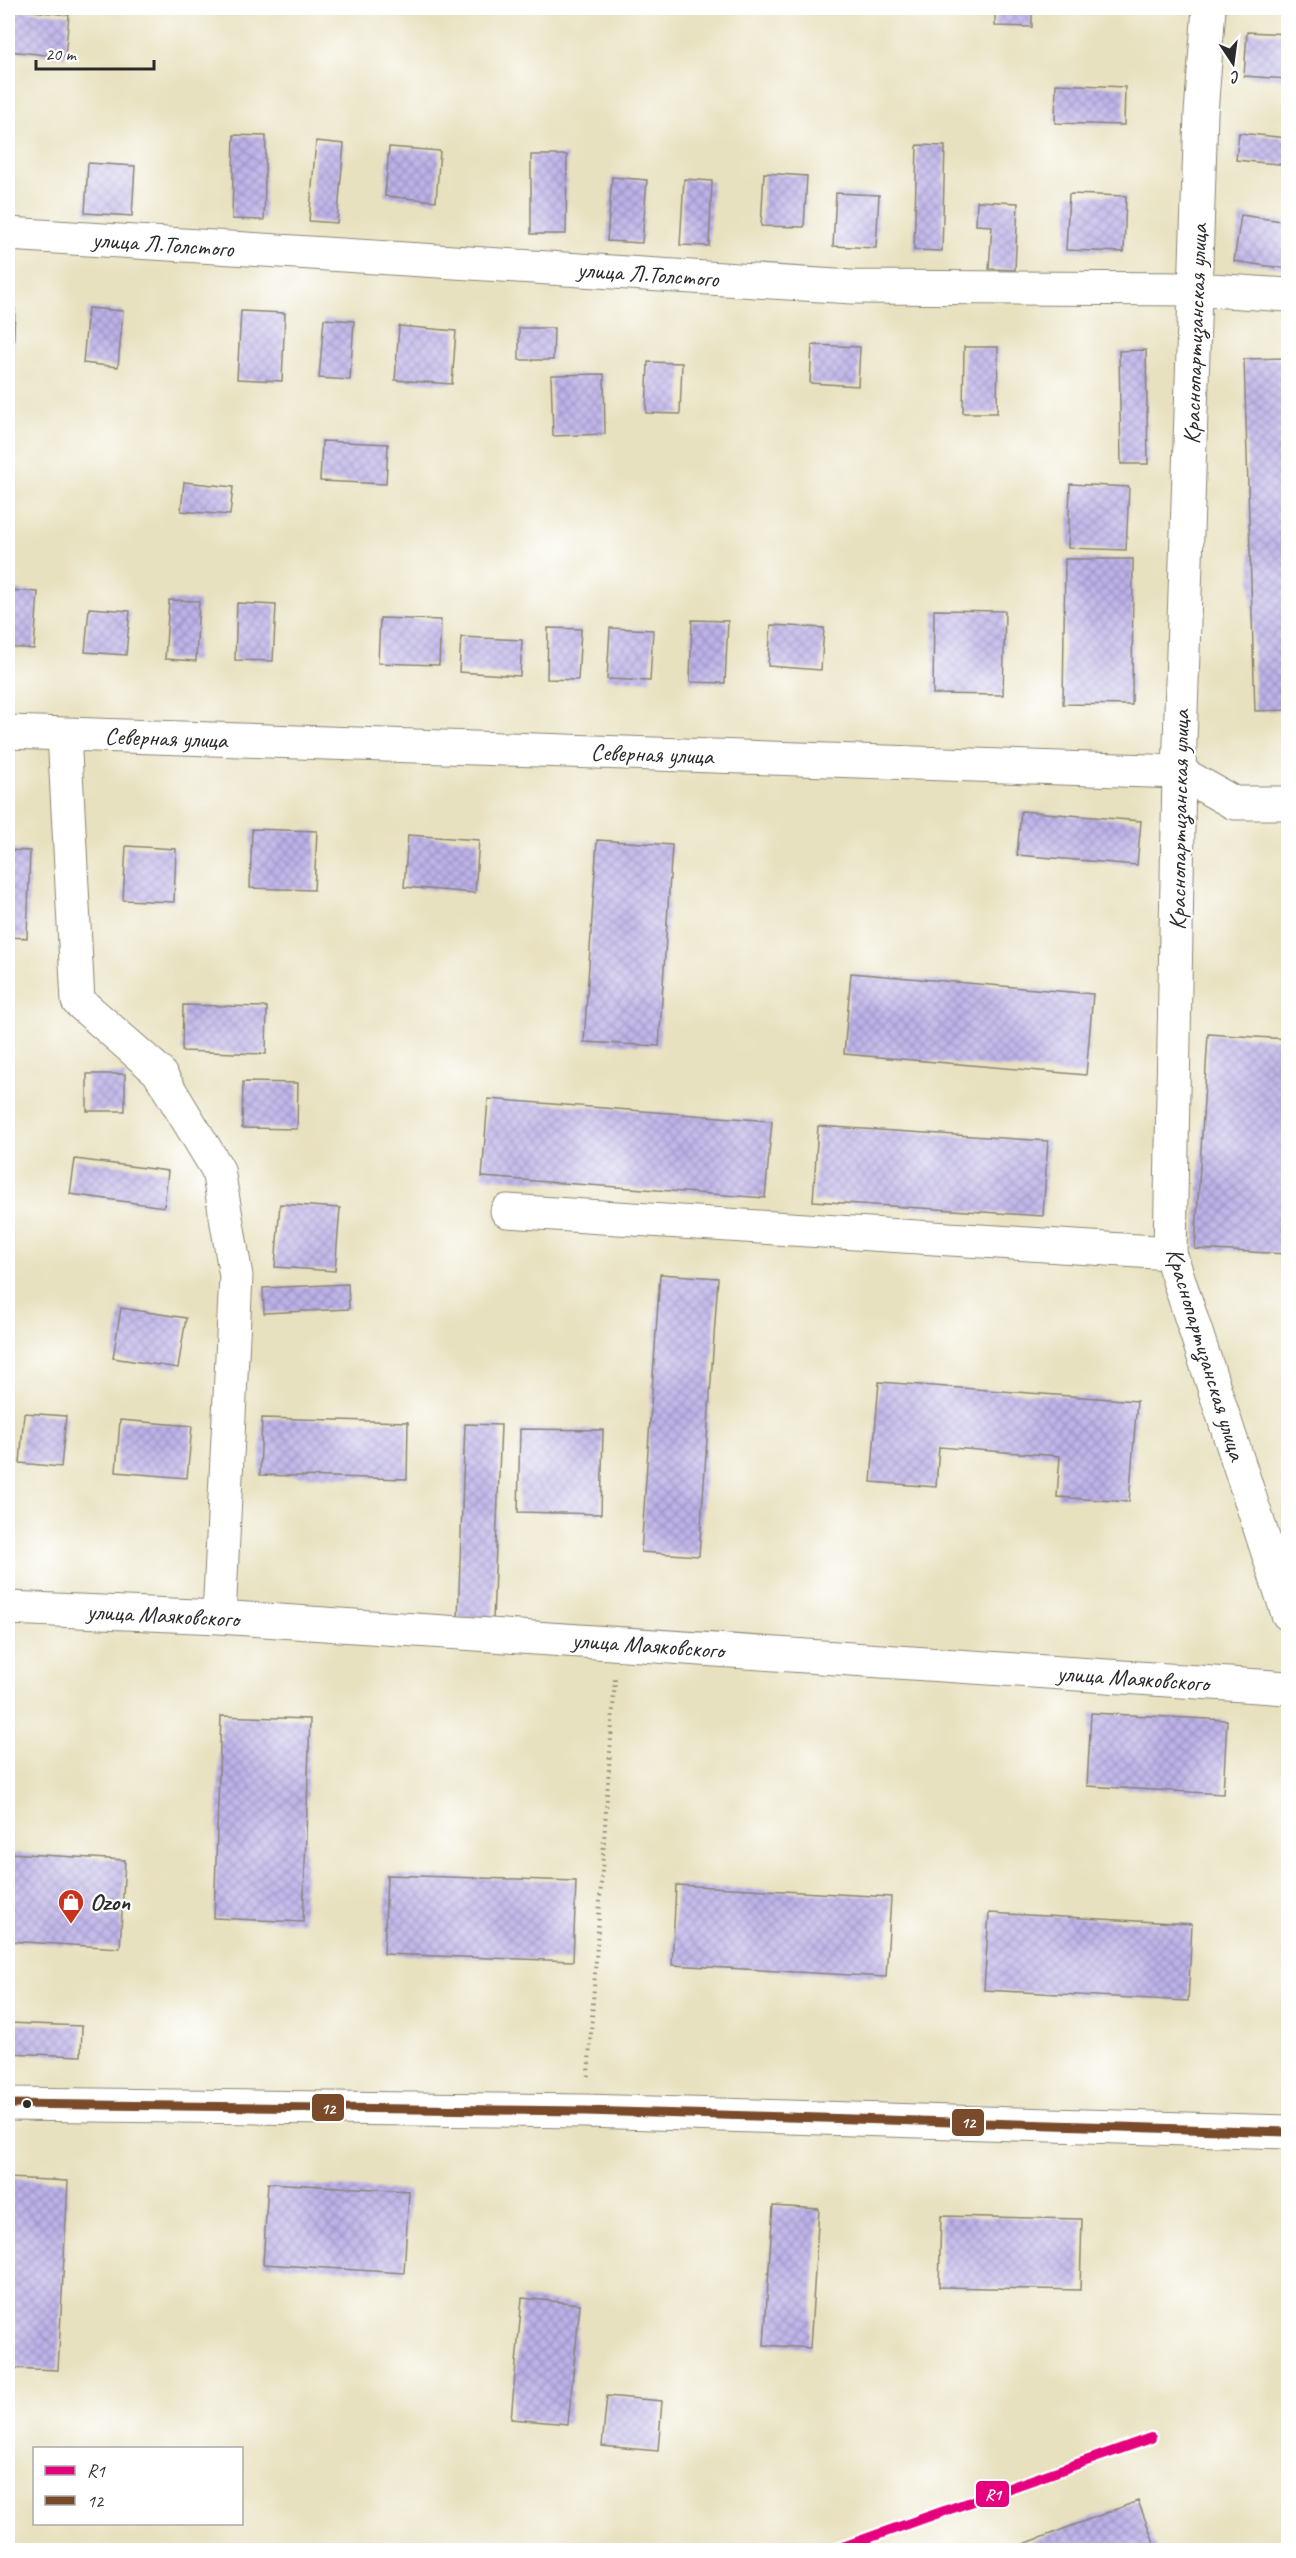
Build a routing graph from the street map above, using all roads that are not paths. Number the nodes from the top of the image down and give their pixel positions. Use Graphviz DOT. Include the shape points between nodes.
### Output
graph roads {
  1 [pos="1209,8"];
  2 [pos="8,234"];
  3 [pos="1196,289"];
  4 [pos="1288,295"];
  5 [pos="8,732"];
  6 [pos="64,734"];
  7 [pos="1179,772"];
  8 [pos="1288,803"];
  9 [pos="507,1211"];
  10 [pos="1170,1253"];
  11 [pos="8,1608"];
  12 [pos="1288,1614"];
  13 [pos="219,1617"];
  14 [pos="1288,1689"];
  15 [pos="8,2104"];
  16 [pos="1288,2132"];
  1 -- 3 [label="street, Краснопартизанская улица" via="1201,114"];
  2 -- 3 [label="street, улица Л.Толстого" via="852,287"];
  3 -- 4 [label="street, улица Л.Толстого"];
  3 -- 7 [label="street, Краснопартизанская улица"];
  5 -- 6 [label="street, Северная улица"];
  6 -- 7 [label="street, Северная улица"];
  6 -- 13 [label="street" via="78,1001 158,1071 218,1170 236,1276"];
  7 -- 8 [label="street, Северная улица" via="1234,803"];
  7 -- 10 [label="street, Краснопартизанская улица"];
  9 -- 10 [label="street"];
  10 -- 12 [label="street, Краснопартизанская улица"];
  11 -- 13 [label="street, улица Маяковского"];
  13 -- 14 [label="street, улица Маяковского"];
  15 -- 16 [label="street" via="585,2111"];
}
